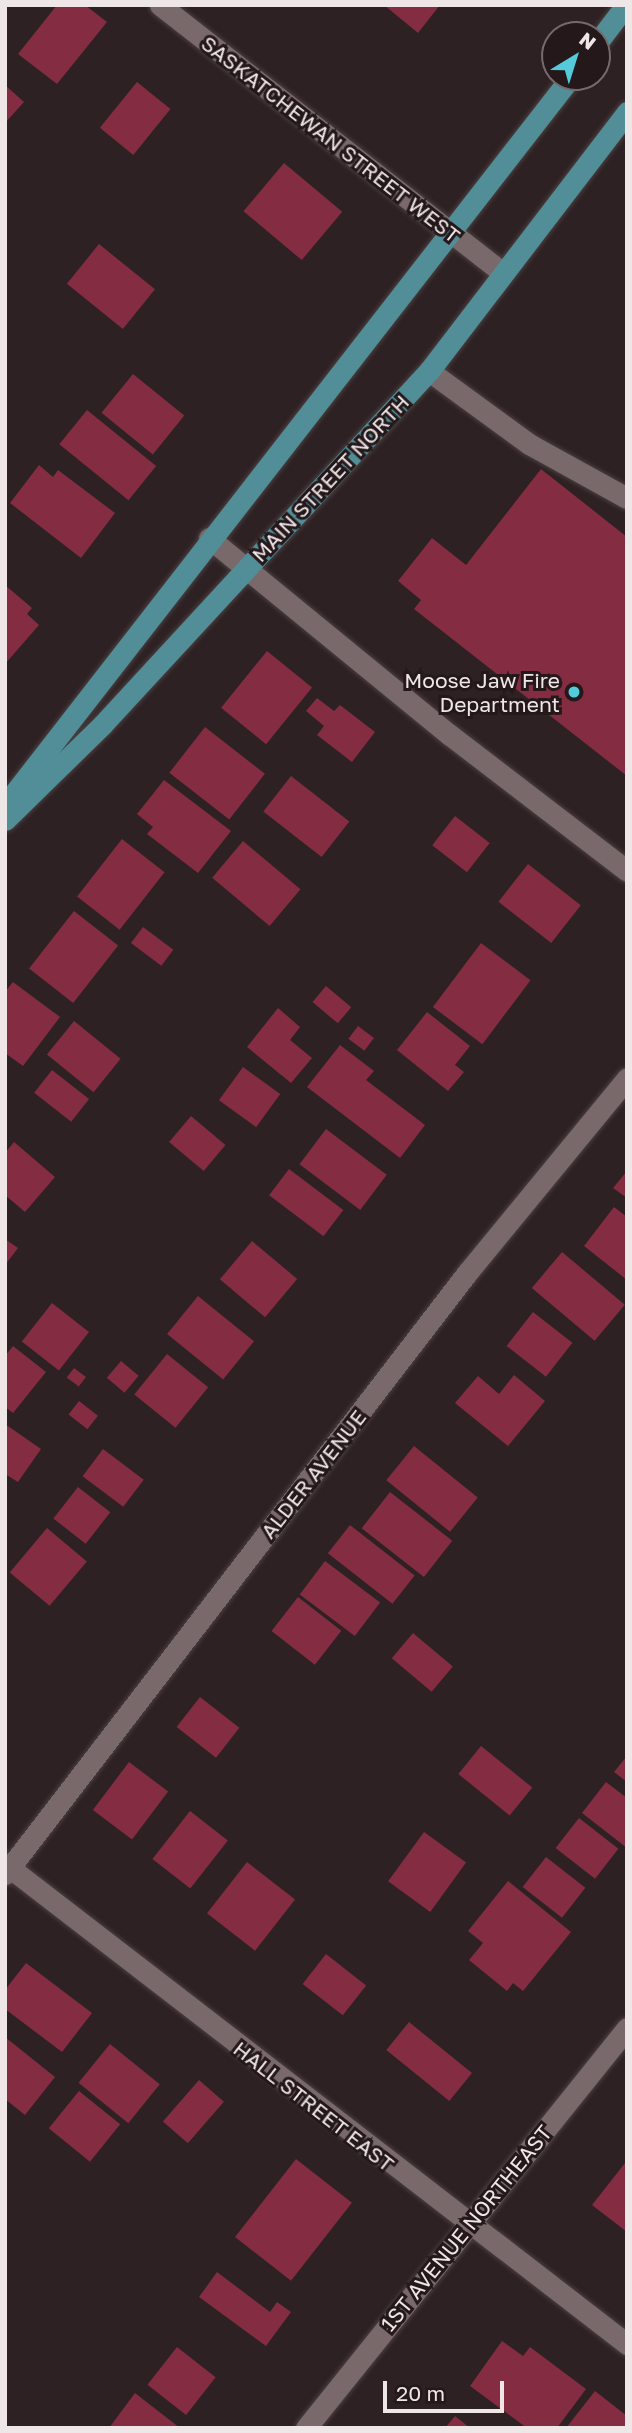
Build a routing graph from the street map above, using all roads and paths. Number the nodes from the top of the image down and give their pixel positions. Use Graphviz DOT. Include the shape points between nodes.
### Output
graph roads {
  1 [pos="160,5"];
  2 [pos="626,5"];
  3 [pos="611,25"];
  4 [pos="560,91"];
  5 [pos="627,112"];
  6 [pos="451,232"];
  7 [pos="502,272"];
  8 [pos="429,371"];
  9 [pos="627,498"];
  10 [pos="209,538"];
  11 [pos="247,567"];
  12 [pos="5,805"];
  13 [pos="5,820"];
  14 [pos="627,871"];
  15 [pos="627,1078"];
  16 [pos="7,1869"];
  17 [pos="627,2028"];
  18 [pos="468,2225"];
  19 [pos="627,2344"];
  20 [pos="306,2428"];
  1 -- 6 [label="street, SASKATCHEWAN STREET WEST"];
  2 -- 3 [label="main road"];
  4 -- 6 [label="main road"];
  5 -- 7 [label="main road, MAIN STREET NORTH"];
  6 -- 7 [label="street, SASKATCHEWAN STREET WEST"];
  6 -- 10 [label="main road"];
  7 -- 8 [label="main road, MAIN STREET NORTH"];
  8 -- 9 [label="street" via="529,444"];
  8 -- 11 [label="main road, MAIN STREET NORTH"];
  10 -- 11 [label="street"];
  10 -- 12 [label="main road"];
  11 -- 13 [label="main road, MAIN STREET NORTH" via="103,724"];
  11 -- 14 [label="street" via="450,735"];
  15 -- 16 [label="street, ALDER AVENUE" via="467,1273"];
  16 -- 18 [label="street, HALL STREET EAST"];
  17 -- 18 [label="street, 1ST AVENUE NORTHEAST"];
  18 -- 19 [label="street, HALL STREET EAST"];
  18 -- 20 [label="street, 1ST AVENUE NORTHEAST"];
}
